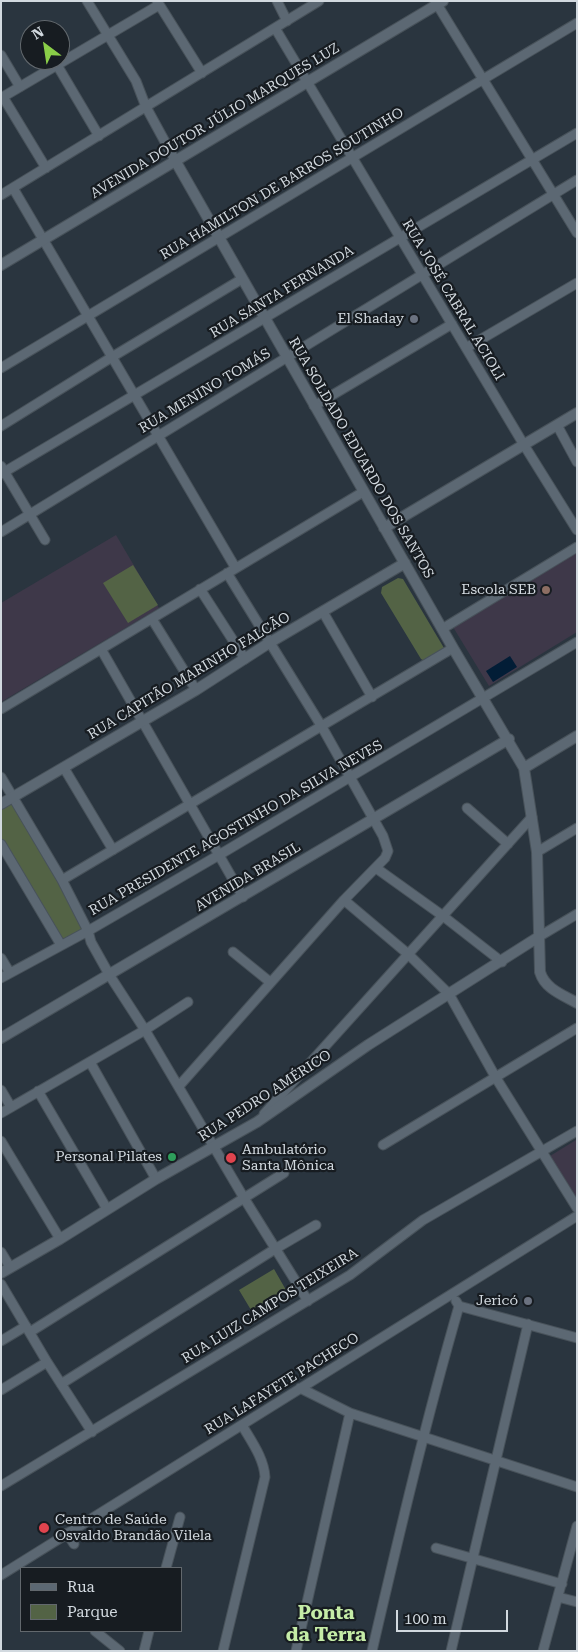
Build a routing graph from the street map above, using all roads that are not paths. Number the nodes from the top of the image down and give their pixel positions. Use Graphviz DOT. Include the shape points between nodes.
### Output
graph roads {
  1 [pos="88,1"];
  2 [pos="277,1"];
  3 [pos="319,1"];
  4 [pos="439,2"];
  5 [pos="158,3"];
  6 [pos="287,21"];
  7 [pos="577,23"];
  8 [pos="275,28"];
  9 [pos="108,35"];
  10 [pos="1,56"];
  11 [pos="70,57"];
  12 [pos="49,70"];
  13 [pos="60,70"];
  14 [pos="202,73"];
  15 [pos="483,79"];
  16 [pos="308,82"];
  17 [pos="20,87"];
  18 [pos="2,98"];
  19 [pos="146,107"];
  20 [pos="577,133"];
  21 [pos="99,136"];
  22 [pos="352,158"];
  23 [pos="532,160"];
  24 [pos="176,162"];
  25 [pos="46,168"];
  26 [pos="577,180"];
  27 [pos="13,188"];
  28 [pos="1,195"];
  29 [pos="554,195"];
  30 [pos="577,233"];
  31 [pos="219,238"];
  32 [pos="400,238"];
  33 [pos="44,239"];
  34 [pos="1,265"];
  35 [pos="422,275"];
  36 [pos="242,279"];
  37 [pos="577,283"];
  38 [pos="88,316"];
  39 [pos="265,318"];
  40 [pos="452,324"];
  41 [pos="466,348"];
  42 [pos="112,357"];
  43 [pos="288,357"];
  44 [pos="1,368"];
  45 [pos="135,396"];
  46 [pos="314,406"];
  47 [pos="577,413"];
  48 [pos="557,425"];
  49 [pos="1,426"];
  50 [pos="158,436"];
  51 [pos="524,445"];
  52 [pos="577,462"];
  53 [pos="2,471"];
  54 [pos="363,492"];
  55 [pos="30,515"];
  56 [pos="397,520"];
  57 [pos="384,528"];
  58 [pos="577,530"];
  59 [pos="1,532"];
  60 [pos="45,540"];
  61 [pos="577,547"];
  62 [pos="398,552"];
  63 [pos="405,563"];
  64 [pos="235,567"];
  65 [pos="392,571"];
  66 [pos="227,573"];
  67 [pos="200,589"];
  68 [pos="322,612"];
  69 [pos="152,619"];
  70 [pos="442,628"];
  71 [pos="577,642"];
  72 [pos="269,643"];
  73 [pos="453,648"];
  74 [pos="101,649"];
  75 [pos="245,659"];
  76 [pos="196,690"];
  77 [pos="372,697"];
  78 [pos="483,698"];
  79 [pos="1,709"];
  80 [pos="143,721"];
  81 [pos="322,727"];
  82 [pos="577,736"];
  83 [pos="509,739"];
  84 [pos="64,768"];
  85 [pos="524,768"];
  86 [pos="1,777"];
  87 [pos="349,778"];
  88 [pos="13,797"];
  89 [pos="1,804"];
  90 [pos="190,804"];
  91 [pos="467,808"];
  92 [pos="532,816"];
  93 [pos="374,818"];
  94 [pos="577,828"];
  95 [pos="1,844"];
  96 [pos="508,844"];
  97 [pos="112,850"];
  98 [pos="537,852"];
  99 [pos="219,855"];
  100 [pos="376,868"];
  101 [pos="62,880"];
  102 [pos="243,897"];
  103 [pos="344,900"];
  104 [pos="577,914"];
  105 [pos="443,916"];
  106 [pos="88,931"];
  107 [pos="540,936"];
  108 [pos="61,945"];
  109 [pos="233,952"];
  110 [pos="408,954"];
  111 [pos="1,958"];
  112 [pos="502,962"];
  113 [pos="10,973"];
  114 [pos="110,976"];
  115 [pos="1,978"];
  116 [pos="270,982"];
  117 [pos="448,994"];
  118 [pos="188,1002"];
  119 [pos="577,1003"];
  120 [pos="577,1028"];
  121 [pos="145,1030"];
  122 [pos="1,1038"];
  123 [pos="90,1062"];
  124 [pos="496,1078"];
  125 [pos="179,1086"];
  126 [pos="1,1090"];
  127 [pos="38,1091"];
  128 [pos="11,1106"];
  129 [pos="1,1113"];
  130 [pos="257,1122"];
  131 [pos="577,1131"];
  132 [pos="1,1141"];
  133 [pos="383,1146"];
  134 [pos="214,1148"];
  135 [pos="542,1151"];
  136 [pos="284,1173"];
  137 [pos="156,1179"];
  138 [pos="244,1198"];
  139 [pos="107,1208"];
  140 [pos="577,1208"];
  141 [pos="577,1216"];
  142 [pos="316,1225"];
  143 [pos="60,1239"];
  144 [pos="275,1249"];
  145 [pos="1,1252"];
  146 [pos="5,1270"];
  147 [pos="1,1284"];
  148 [pos="451,1294"];
  149 [pos="308,1301"];
  150 [pos="459,1306"];
  151 [pos="528,1324"];
  152 [pos="28,1329"];
  153 [pos="577,1338"];
  154 [pos="1,1341"];
  155 [pos="48,1362"];
  156 [pos="61,1384"];
  157 [pos="300,1388"];
  158 [pos="1,1390"];
  159 [pos="350,1413"];
  160 [pos="242,1425"];
  161 [pos="92,1432"];
  162 [pos="424,1436"];
  163 [pos="497,1460"];
  164 [pos="1,1486"];
  165 [pos="577,1487"];
  166 [pos="180,1517"];
  167 [pos="577,1526"];
  168 [pos="68,1534"];
  169 [pos="74,1544"];
  170 [pos="436,1548"];
  171 [pos="473,1560"];
  172 [pos="166,1567"];
  173 [pos="18,1568"];
  174 [pos="1,1575"];
  175 [pos="562,1584"];
  176 [pos="558,1597"];
  177 [pos="577,1602"];
  178 [pos="96,1632"];
  179 [pos="149,1632"];
  180 [pos="120,1651"];
  181 [pos="144,1651"];
  182 [pos="222,1651"];
  183 [pos="296,1651"];
  184 [pos="372,1651"];
  185 [pos="451,1651"];
  186 [pos="543,1651"];
  1 -- 9 [label="street"];
  2 -- 6 [label="street"];
  3 -- 6 [label="street"];
  4 -- 15 [label="street"];
  4 -- 16 [label="street, AVENIDA DOUTOR JÚLIO MARQUES LUZ"];
  5 -- 9 [label="street"];
  5 -- 14 [label="street"];
  6 -- 8 [label="street"];
  7 -- 15 [label="street, RUA HAMILTON DE BARROS SOUTINHO"];
  8 -- 14 [label="street"];
  8 -- 16 [label="street, RUA JOSÉ CABRAL ACIOLI"];
  9 -- 11 [label="street"];
  9 -- 19 [label="street" via="136,81"];
  10 -- 17 [label="street"];
  12 -- 17 [label="street"];
  13 -- 21 [label="street"];
  14 -- 19 [label="street"];
  15 -- 22 [label="street, RUA HAMILTON DE BARROS SOUTINHO"];
  15 -- 23 [label="street"];
  16 -- 22 [label="street, RUA JOSÉ CABRAL ACIOLI"];
  16 -- 24 [label="street, AVENIDA DOUTOR JÚLIO MARQUES LUZ"];
  17 -- 18 [label="street"];
  18 -- 25 [label="street"];
  19 -- 21 [label="street"];
  19 -- 24 [label="street"];
  20 -- 23 [label="street, RUA SANTA FERNANDA"];
  21 -- 25 [label="street"];
  22 -- 31 [label="street, RUA HAMILTON DE BARROS SOUTINHO"];
  22 -- 32 [label="street, RUA JOSÉ CABRAL ACIOLI"];
  23 -- 29 [label="street"];
  23 -- 32 [label="street, RUA SANTA FERNANDA"];
  24 -- 31 [label="street, RUA SOLDADO EDUARDO DOS SANTOS"];
  24 -- 33 [label="street, AVENIDA DOUTOR JÚLIO MARQUES LUZ"];
  25 -- 27 [label="street"];
  26 -- 29 [label="street, RUA MENINO TOMÁS"];
  27 -- 28 [label="street"];
  27 -- 33 [label="street"];
  29 -- 30 [label="street"];
  29 -- 35 [label="street, RUA MENINO TOMÁS"];
  31 -- 36 [label="street, RUA SOLDADO EDUARDO DOS SANTOS"];
  31 -- 38 [label="street, RUA HAMILTON DE BARROS SOUTINHO"];
  32 -- 35 [label="street, RUA JOSÉ CABRAL ACIOLI"];
  32 -- 39 [label="street, RUA SANTA FERNANDA"];
  33 -- 34 [label="street, AVENIDA DOUTOR JÚLIO MARQUES LUZ"];
  33 -- 38 [label="street"];
  35 -- 40 [label="street, RUA JOSÉ CABRAL ACIOLI"];
  35 -- 43 [label="street, RUA MENINO TOMÁS"];
  36 -- 39 [label="street, RUA SOLDADO EDUARDO DOS SANTOS"];
  36 -- 42 [label="street"];
  37 -- 41 [label="street"];
  38 -- 42 [label="street"];
  38 -- 44 [label="street, RUA HAMILTON DE BARROS SOUTINHO"];
  39 -- 43 [label="street, RUA SOLDADO EDUARDO DOS SANTOS"];
  39 -- 45 [label="street, RUA SANTA FERNANDA"];
  40 -- 41 [label="street, RUA JOSÉ CABRAL ACIOLI"];
  40 -- 46 [label="street"];
  41 -- 51 [label="street, RUA JOSÉ CABRAL ACIOLI"];
  42 -- 45 [label="street"];
  42 -- 49 [label="street"];
  43 -- 46 [label="street, RUA SOLDADO EDUARDO DOS SANTOS"];
  43 -- 50 [label="street, RUA MENINO TOMÁS"];
  45 -- 50 [label="street"];
  45 -- 53 [label="street, RUA SANTA FERNANDA"];
  46 -- 54 [label="street, RUA SOLDADO EDUARDO DOS SANTOS"];
  47 -- 48 [label="street"];
  48 -- 51 [label="street"];
  48 -- 52 [label="street"];
  50 -- 55 [label="street, RUA MENINO TOMÁS"];
  50 -- 64 [label="street"];
  51 -- 56 [label="street"];
  51 -- 58 [label="street, RUA JOSÉ CABRAL ACIOLI"];
  53 -- 55 [label="street"];
  54 -- 57 [label="street, RUA SOLDADO EDUARDO DOS SANTOS"];
  54 -- 64 [label="street"];
  55 -- 59 [label="street, RUA MENINO TOMÁS"];
  55 -- 60 [label="street"];
  56 -- 57 [label="street"];
  56 -- 63 [label="street" via="392,526 392,536"];
  57 -- 62 [label="street, RUA SOLDADO EDUARDO DOS SANTOS"];
  61 -- 70 [label="street"];
  62 -- 63 [label="street, RUA SOLDADO EDUARDO DOS SANTOS"];
  62 -- 65 [label="street"];
  63 -- 65 [label="street, RUA CAPITÃO MARINHO FALCÃO"];
  63 -- 70 [label="street, RUA SOLDADO EDUARDO DOS SANTOS"];
  64 -- 66 [label="street"];
  65 -- 68 [label="street, RUA CAPITÃO MARINHO FALCÃO"];
  66 -- 67 [label="street"];
  66 -- 72 [label="street"];
  67 -- 69 [label="street"];
  67 -- 75 [label="street"];
  68 -- 72 [label="street, RUA CAPITÃO MARINHO FALCÃO"];
  68 -- 77 [label="street"];
  69 -- 74 [label="street"];
  69 -- 76 [label="street"];
  70 -- 73 [label="street, RUA SOLDADO EDUARDO DOS SANTOS"];
  71 -- 78 [label="street, RUA PRESIDENTE AGOSTINHO DA SILVA NEVES"];
  72 -- 75 [label="street, RUA CAPITÃO MARINHO FALCÃO"];
  72 -- 81 [label="street"];
  73 -- 77 [label="street"];
  73 -- 78 [label="street, RUA SOLDADO EDUARDO DOS SANTOS"];
  74 -- 79 [label="street"];
  74 -- 80 [label="street"];
  75 -- 76 [label="street, RUA CAPITÃO MARINHO FALCÃO"];
  76 -- 80 [label="street, RUA CAPITÃO MARINHO FALCÃO"];
  77 -- 81 [label="street"];
  78 -- 83 [label="street, RUA SOLDADO EDUARDO DOS SANTOS"];
  78 -- 87 [label="street, RUA PRESIDENTE AGOSTINHO DA SILVA NEVES"];
  80 -- 84 [label="street, RUA CAPITÃO MARINHO FALCÃO"];
  80 -- 90 [label="street"];
  81 -- 87 [label="street"];
  81 -- 90 [label="street"];
  82 -- 85 [label="street"];
  83 -- 85 [label="street, RUA SOLDADO EDUARDO DOS SANTOS"];
  83 -- 93 [label="street, AVENIDA BRASIL"];
  84 -- 88 [label="street, RUA CAPITÃO MARINHO FALCÃO"];
  84 -- 97 [label="street"];
  85 -- 92 [label="street, RUA SOLDADO EDUARDO DOS SANTOS"];
  86 -- 88 [label="street"];
  87 -- 93 [label="street"];
  87 -- 99 [label="street, RUA PRESIDENTE AGOSTINHO DA SILVA NEVES"];
  88 -- 89 [label="street, RUA CAPITÃO MARINHO FALCÃO"];
  88 -- 101 [label="street"];
  90 -- 97 [label="street"];
  90 -- 99 [label="street"];
  91 -- 96 [label="street"];
  92 -- 96 [label="street"];
  92 -- 98 [label="street, RUA SOLDADO EDUARDO DOS SANTOS"];
  93 -- 100 [label="street" via="388,851"];
  93 -- 102 [label="street, AVENIDA BRASIL"];
  94 -- 98 [label="street"];
  95 -- 108 [label="street"];
  96 -- 105 [label="street"];
  97 -- 101 [label="street"];
  98 -- 107 [label="street, RUA SOLDADO EDUARDO DOS SANTOS"];
  99 -- 102 [label="street"];
  99 -- 106 [label="street, RUA PRESIDENTE AGOSTINHO DA SILVA NEVES"];
  100 -- 103 [label="street"];
  100 -- 105 [label="street"];
  101 -- 106 [label="street"];
  102 -- 114 [label="street, AVENIDA BRASIL"];
  103 -- 110 [label="street"];
  103 -- 116 [label="street"];
  104 -- 107 [label="street"];
  105 -- 110 [label="street"];
  105 -- 112 [label="street"];
  106 -- 108 [label="street, RUA PRESIDENTE AGOSTINHO DA SILVA NEVES"];
  106 -- 114 [label="street"];
  107 -- 112 [label="street, RUA PEDRO AMÉRICO"];
  107 -- 119 [label="street, RUA SOLDADO EDUARDO DOS SANTOS" via="542,978 548,986"];
  108 -- 113 [label="street, RUA PRESIDENTE AGOSTINHO DA SILVA NEVES"];
  109 -- 116 [label="street"];
  110 -- 117 [label="street"];
  110 -- 130 [label="street"];
  111 -- 113 [label="street"];
  112 -- 117 [label="street, RUA PEDRO AMÉRICO"];
  113 -- 115 [label="street, RUA PRESIDENTE AGOSTINHO DA SILVA NEVES"];
  114 -- 121 [label="street"];
  114 -- 122 [label="street, AVENIDA BRASIL"];
  116 -- 125 [label="street"];
  117 -- 124 [label="street"];
  117 -- 130 [label="street, RUA PEDRO AMÉRICO"];
  118 -- 121 [label="street"];
  120 -- 124 [label="street"];
  121 -- 123 [label="street"];
  121 -- 125 [label="street"];
  123 -- 127 [label="street"];
  123 -- 137 [label="street"];
  124 -- 133 [label="street"];
  124 -- 135 [label="street"];
  125 -- 134 [label="street"];
  126 -- 128 [label="street"];
  127 -- 128 [label="street"];
  127 -- 139 [label="street"];
  128 -- 129 [label="street"];
  130 -- 134 [label="street, RUA PEDRO AMÉRICO"];
  131 -- 135 [label="street, RUA LUIZ CAMPOS TEIXEIRA"];
  132 -- 143 [label="street"];
  134 -- 137 [label="street, RUA PEDRO AMÉRICO"];
  134 -- 138 [label="street"];
  135 -- 140 [label="street"];
  135 -- 149 [label="street, RUA LUIZ CAMPOS TEIXEIRA" via="423,1220 350,1275"];
  136 -- 138 [label="street"];
  137 -- 139 [label="street, RUA PEDRO AMÉRICO"];
  138 -- 144 [label="street"];
  138 -- 152 [label="street"];
  139 -- 143 [label="street, RUA PEDRO AMÉRICO"];
  141 -- 148 [label="street, RUA LAFAYETE PACHECO"];
  142 -- 144 [label="street"];
  143 -- 146 [label="street, RUA PEDRO AMÉRICO"];
  144 -- 149 [label="street"];
  144 -- 156 [label="street"];
  145 -- 146 [label="street"];
  147 -- 152 [label="street"];
  148 -- 150 [label="street"];
  148 -- 157 [label="street, RUA LAFAYETE PACHECO"];
  149 -- 161 [label="street, RUA LUIZ CAMPOS TEIXEIRA"];
  150 -- 151 [label="street"];
  150 -- 162 [label="street"];
  151 -- 153 [label="street"];
  151 -- 163 [label="street"];
  152 -- 154 [label="street"];
  152 -- 155 [label="street"];
  155 -- 156 [label="street"];
  155 -- 158 [label="street"];
  156 -- 161 [label="street"];
  157 -- 159 [label="street"];
  157 -- 160 [label="street, RUA LAFAYETE PACHECO"];
  159 -- 162 [label="street"];
  159 -- 183 [label="street"];
  160 -- 168 [label="street, RUA LAFAYETE PACHECO"];
  160 -- 182 [label="street" via="262,1461 265,1477"];
  161 -- 164 [label="street, RUA LUIZ CAMPOS TEIXEIRA"];
  162 -- 163 [label="street"];
  162 -- 184 [label="street"];
  163 -- 165 [label="street"];
  163 -- 171 [label="street"];
  166 -- 172 [label="street"];
  167 -- 175 [label="street"];
  168 -- 169 [label="street"];
  168 -- 173 [label="street, RUA LAFAYETE PACHECO"];
  170 -- 171 [label="street"];
  171 -- 175 [label="street"];
  171 -- 185 [label="street"];
  173 -- 174 [label="street, RUA LAFAYETE PACHECO"];
  175 -- 176 [label="street"];
  176 -- 177 [label="street"];
  176 -- 186 [label="street"];
  178 -- 180 [label="street"];
  179 -- 181 [label="street"];
}
